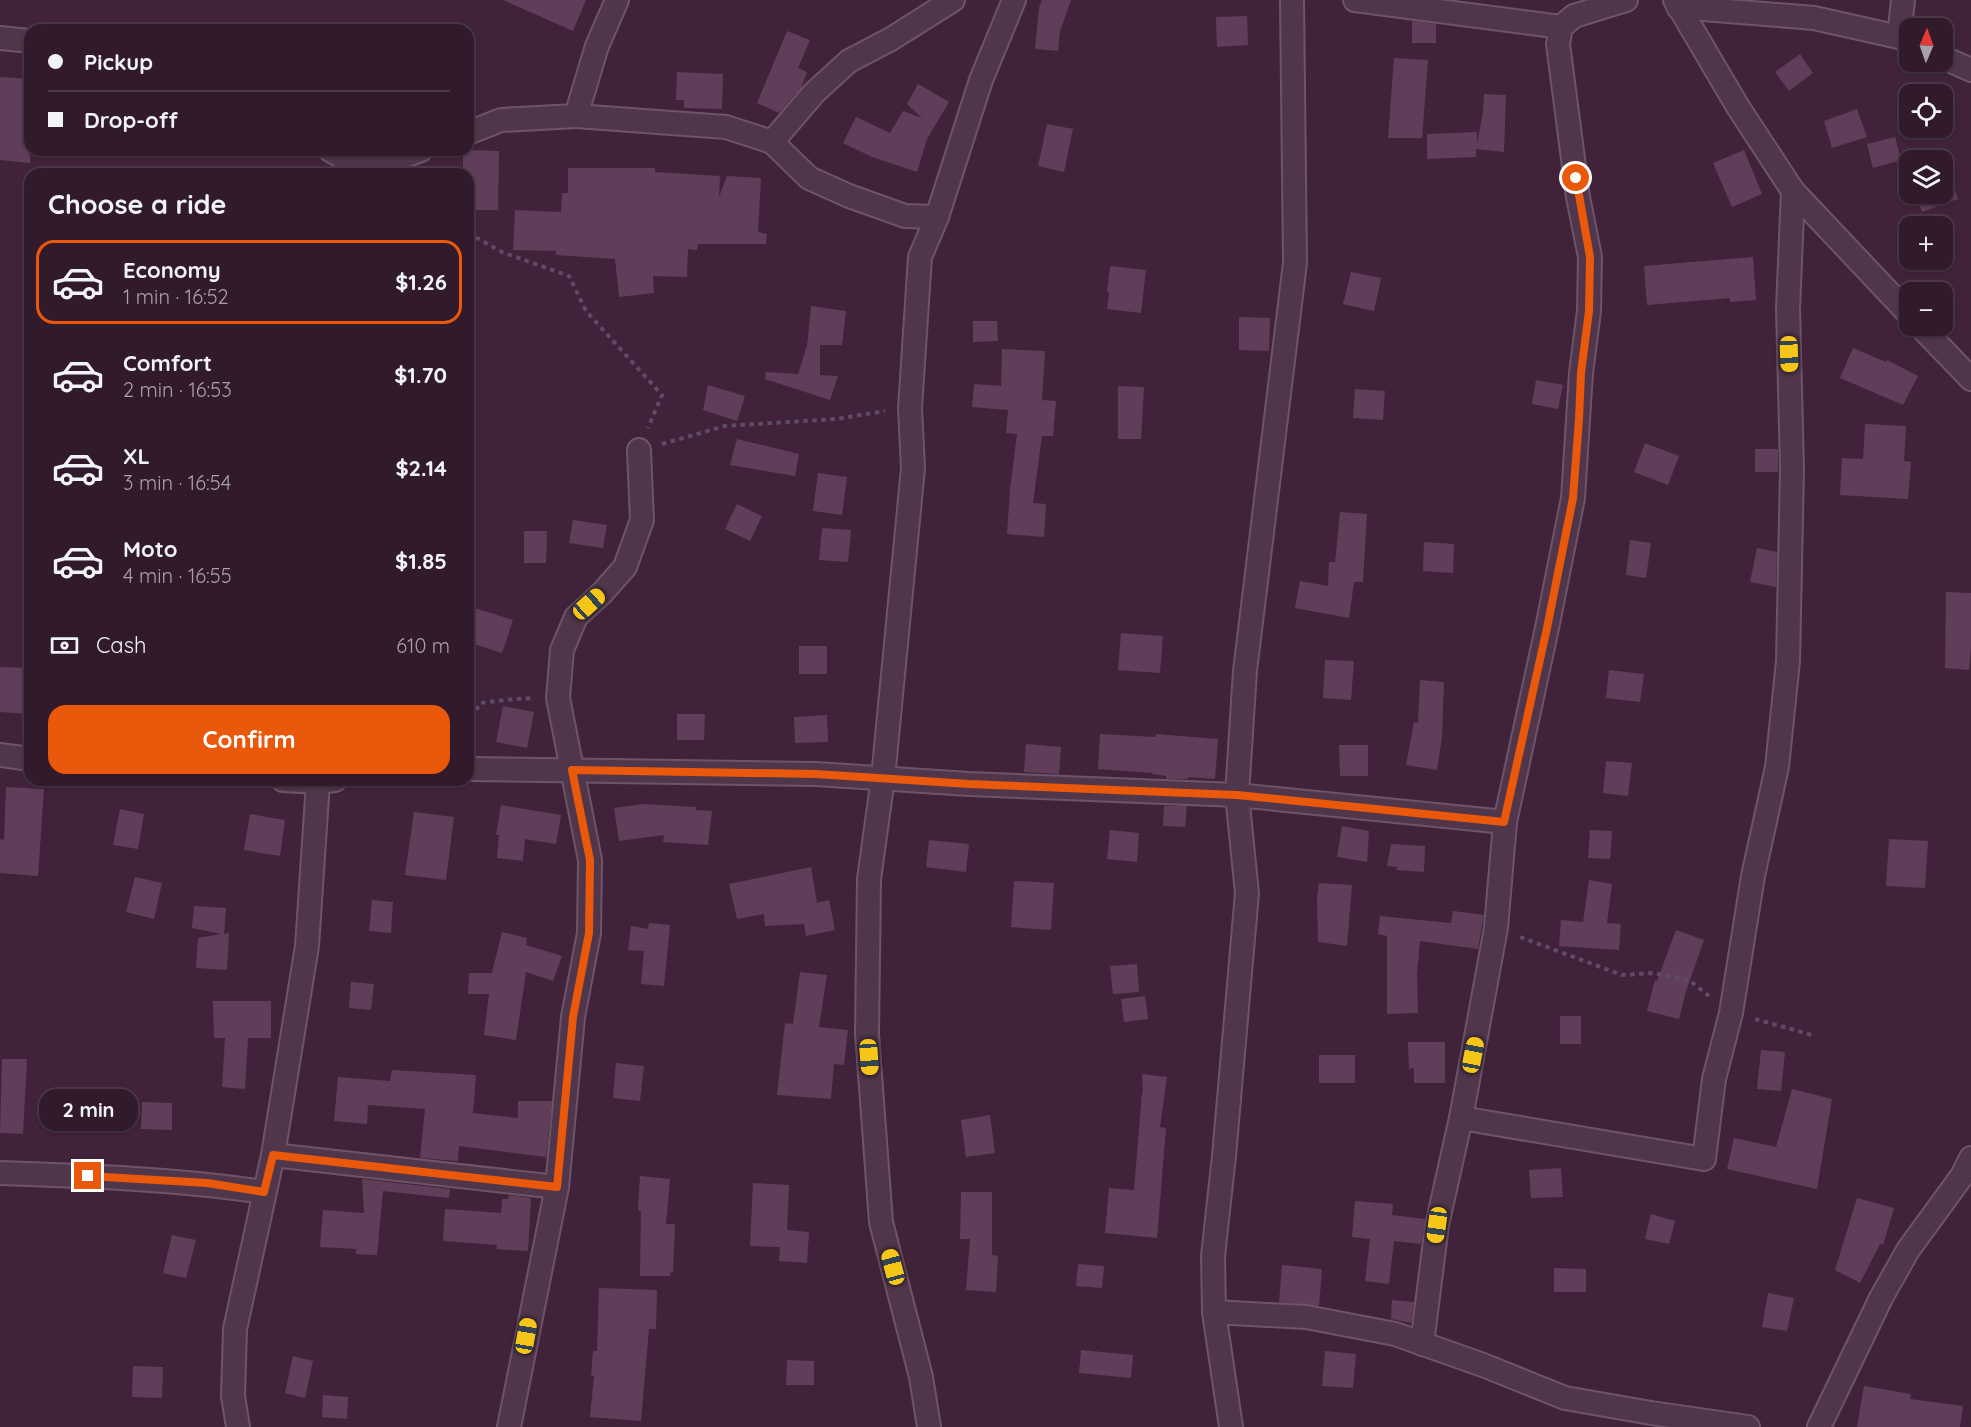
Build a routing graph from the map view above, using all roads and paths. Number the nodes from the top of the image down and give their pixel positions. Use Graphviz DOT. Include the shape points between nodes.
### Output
graph roads {
  1 [pos="617,0"];
  2 [pos="953,0"];
  3 [pos="1014,0"];
  4 [pos="1292,0"];
  5 [pos="1355,0"];
  6 [pos="1626,0"];
  7 [pos="1903,0"];
  8 [pos="1676,4"];
  9 [pos="1903,18"];
  10 [pos="1561,27"];
  11 [pos="0,38"];
  12 [pos="1899,38"];
  13 [pos="24,40"];
  14 [pos="1953,62"];
  15 [pos="1971,70"];
  16 [pos="576,116"];
  17 [pos="474,130"];
  18 [pos="772,142"];
  19 [pos="340,156"];
  20 [pos="404,156"];
  21 [pos="1793,191"];
  22 [pos="937,217"];
  23 [pos="474,236"];
  24 [pos="1899,303"];
  25 [pos="1930,336"];
  26 [pos="1971,379"];
  27 [pos="910,408"];
  28 [pos="639,450"];
  29 [pos="558,698"];
  30 [pos="474,714"];
  31 [pos="0,755"];
  32 [pos="24,758"];
  33 [pos="474,769"];
  34 [pos="572,770"];
  35 [pos="883,778"];
  36 [pos="326,786"];
  37 [pos="1237,795"];
  38 [pos="1504,822"];
  39 [pos="1496,928"];
  40 [pos="1731,1013"];
  41 [pos="1812,1035"];
  42 [pos="1461,1118"];
  43 [pos="273,1155"];
  44 [pos="1971,1158"];
  45 [pos="0,1173"];
  46 [pos="557,1187"];
  47 [pos="264,1192"];
  48 [pos="1214,1312"];
  49 [pos="1422,1344"];
  50 [pos="238,1427"];
  51 [pos="509,1427"];
  52 [pos="928,1427"];
  53 [pos="1231,1427"];
  54 [pos="1748,1427"];
  55 [pos="1819,1427"];
  1 -- 16 [label="street" via="597,46"];
  2 -- 18 [label="street" via="849,61 814,93"];
  3 -- 22 [label="street" via="981,80"];
  4 -- 37 [label="street" via="1295,263 1245,671"];
  5 -- 10 [label="street"];
  6 -- 10 [label="street" via="1574,16"];
  7 -- 9 [label="street"];
  8 -- 12 [label="street" via="1814,18"];
  8 -- 21 [label="street"];
  10 -- 38 [label="street" via="1558,44 1590,257 1589,311 1573,498"];
  11 -- 13 [label="street"];
  14 -- 15 [label="street"];
  16 -- 17 [label="street" via="501,120"];
  16 -- 18 [label="street" via="726,127"];
  18 -- 22 [label="street" via="809,178 905,216"];
  19 -- 20 [label="street" via="354,164 388,162"];
  21 -- 24 [label="street"];
  21 -- 40 [label="street" via="1788,308 1792,469 1788,662 1777,766 1753,876"];
  22 -- 27 [label="street" via="920,257"];
  23 -- 28 [label="path" via="502,252 569,276 586,311 662,395"];
  25 -- 26 [label="street"];
  27 -- 28 [label="path" via="836,419 726,426"];
  27 -- 35 [label="street" via="913,468"];
  28 -- 29 [label="street" via="642,520 625,567 576,617 562,650"];
  29 -- 30 [label="path" via="480,703"];
  29 -- 34 [label="street"];
  31 -- 32 [label="street"];
  33 -- 34 [label="street"];
  34 -- 35 [label="street"];
  34 -- 46 [label="street" via="590,860 589,933 573,1017"];
  35 -- 37 [label="street"];
  35 -- 52 [label="street" via="869,879 867,1034 881,1222 921,1377"];
  36 -- 43 [label="street" via="307,946"];
  37 -- 38 [label="street"];
  37 -- 48 [label="street" via="1247,893 1213,1257"];
  38 -- 39 [label="street"];
  39 -- 40 [label="path" via="1622,975 1653,973 1689,980"];
  39 -- 42 [label="street"];
  40 -- 41 [label="path"];
  40 -- 42 [label="street" via="1714,1079 1704,1159"];
  42 -- 49 [label="street" via="1437,1225"];
  43 -- 46 [label="street"];
  43 -- 47 [label="street"];
  44 -- 55 [label="street" via="1908,1250"];
  45 -- 47 [label="street" via="142,1178"];
  46 -- 51 [label="street"];
  47 -- 50 [label="street" via="235,1329 233,1396"];
  48 -- 49 [label="street" via="1306,1317 1395,1334"];
  48 -- 53 [label="street"];
  49 -- 54 [label="street" via="1566,1398"];
}
